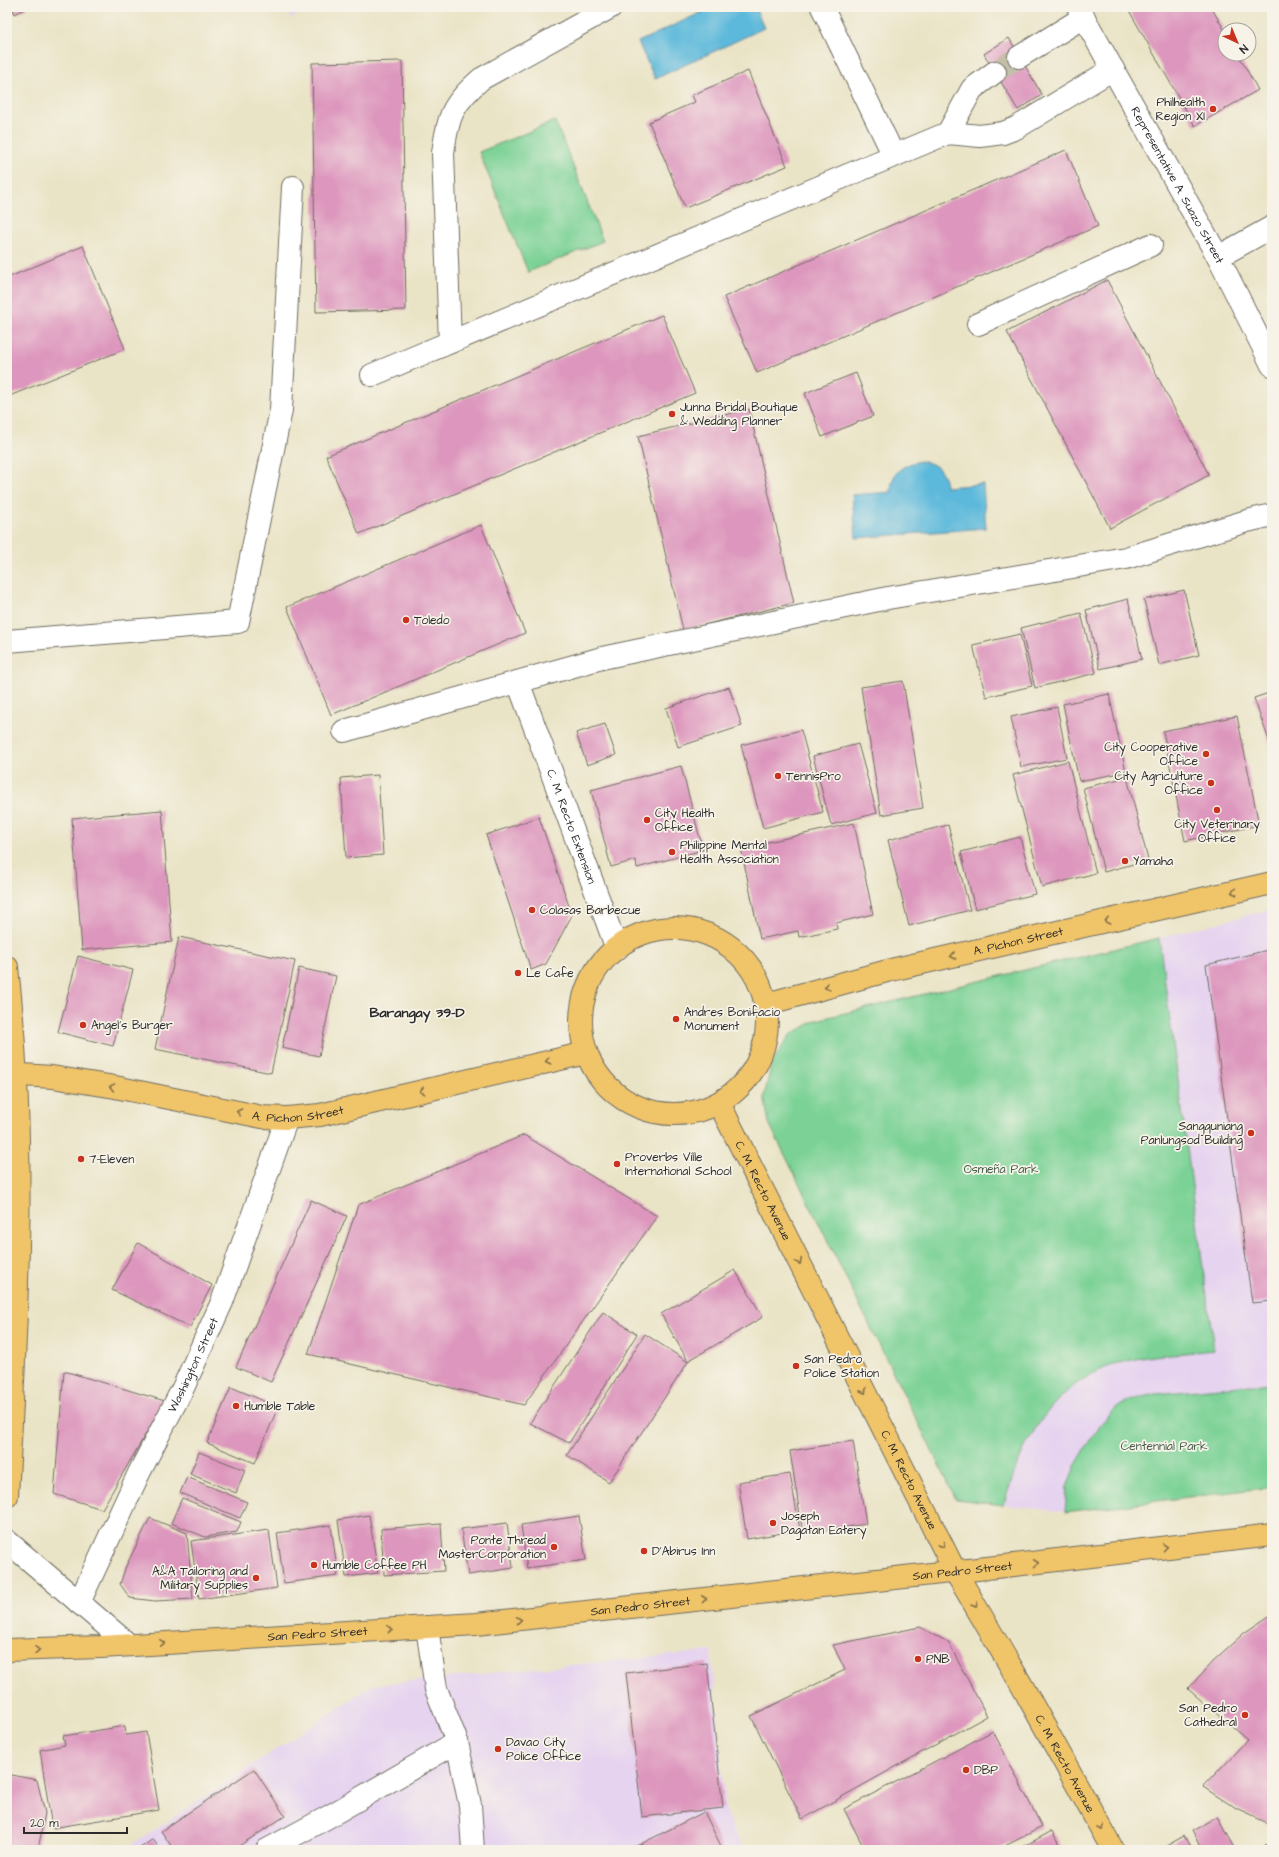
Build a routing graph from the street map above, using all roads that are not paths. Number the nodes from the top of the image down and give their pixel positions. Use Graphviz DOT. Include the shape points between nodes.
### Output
graph roads {
  1 [pos="611,7"];
  2 [pos="822,7"];
  3 [pos="1081,12"];
  4 [pos="1019,57"];
  5 [pos="1113,69"];
  6 [pos="995,72"];
  7 [pos="948,133"];
  8 [pos="894,156"];
  9 [pos="293,187"];
  10 [pos="1272,227"];
  11 [pos="1151,245"];
  12 [pos="1218,257"];
  13 [pos="978,324"];
  14 [pos="450,342"];
  15 [pos="1272,365"];
  16 [pos="372,375"];
  17 [pos="1272,498"];
  18 [pos="1272,515"];
  19 [pos="1247,521"];
  20 [pos="7,641"];
  21 [pos="518,682"];
  22 [pos="344,732"];
  23 [pos="1272,883"];
  24 [pos="618,948"];
  25 [pos="7,967"];
  26 [pos="766,1004"];
  27 [pos="586,1053"];
  28 [pos="12,1074"];
  29 [pos="719,1103"];
  30 [pos="287,1118"];
  31 [pos="7,1496"];
  32 [pos="1272,1535"];
  33 [pos="7,1541"];
  34 [pos="955,1571"];
  35 [pos="79,1603"];
  36 [pos="427,1627"];
  37 [pos="129,1645"];
  38 [pos="7,1650"];
  39 [pos="457,1742"];
  40 [pos="267,1850"];
  41 [pos="473,1850"];
  42 [pos="1113,1850"];
  1 -- 14 [label="street" via="481,79 455,106 447,125 444,153"];
  2 -- 8 [label="street"];
  3 -- 4 [label="street"];
  3 -- 5 [label="street, Representative A. Suazo Street"];
  5 -- 7 [label="street" via="1016,128 1003,133 980,136"];
  5 -- 12 [label="street, Representative A. Suazo Street"];
  6 -- 7 [label="street" via="972,89"];
  7 -- 8 [label="street"];
  8 -- 14 [label="street"];
  9 -- 20 [label="street" via="281,410 238,622"];
  10 -- 12 [label="street"];
  11 -- 13 [label="street"];
  12 -- 15 [label="street, Representative A. Suazo Street"];
  14 -- 16 [label="street"];
  17 -- 19 [label="street"];
  18 -- 19 [label="street"];
  19 -- 21 [label="street" via="1126,558 888,598 602,658"];
  21 -- 22 [label="street"];
  21 -- 24 [label="street, C. M. Recto Extension"];
  23 -- 26 [label="main road, A. Pichon Street, one-way" via="891,970"];
  24 -- 26 [label="main road" via="633,938 651,932 676,929 707,934 724,942 739,954 760,985"];
  24 -- 27 [label="main road" via="604,962 585,996 582,1034"];
  25 -- 28 [label="main road" via="14,1028"];
  26 -- 29 [label="main road" via="768,1020 762,1053 744,1082"];
  27 -- 29 [label="main road" via="605,1083 633,1105 649,1111 685,1114"];
  27 -- 30 [label="main road, A. Pichon Street, one-way" via="320,1114"];
  30 -- 28 [label="main road, A. Pichon Street, one-way" via="262,1117 52,1077"];
  28 -- 31 [label="main road" via="19,1190 16,1321"];
  29 -- 34 [label="main road, C. M. Recto Avenue, one-way"];
  30 -- 35 [label="street, Washington Street" via="222,1302"];
  34 -- 32 [label="main road, San Pedro Street, one-way"];
  33 -- 35 [label="street"];
  36 -- 34 [label="main road, San Pedro Street, one-way" via="522,1620"];
  34 -- 42 [label="main road, C. M. Recto Avenue, one-way"];
  35 -- 37 [label="street"];
  37 -- 36 [label="main road, San Pedro Street, one-way"];
  36 -- 39 [label="street" via="436,1689"];
  38 -- 37 [label="main road, San Pedro Street, one-way"];
  39 -- 40 [label="street"];
  39 -- 41 [label="street" via="470,1805"];
}
